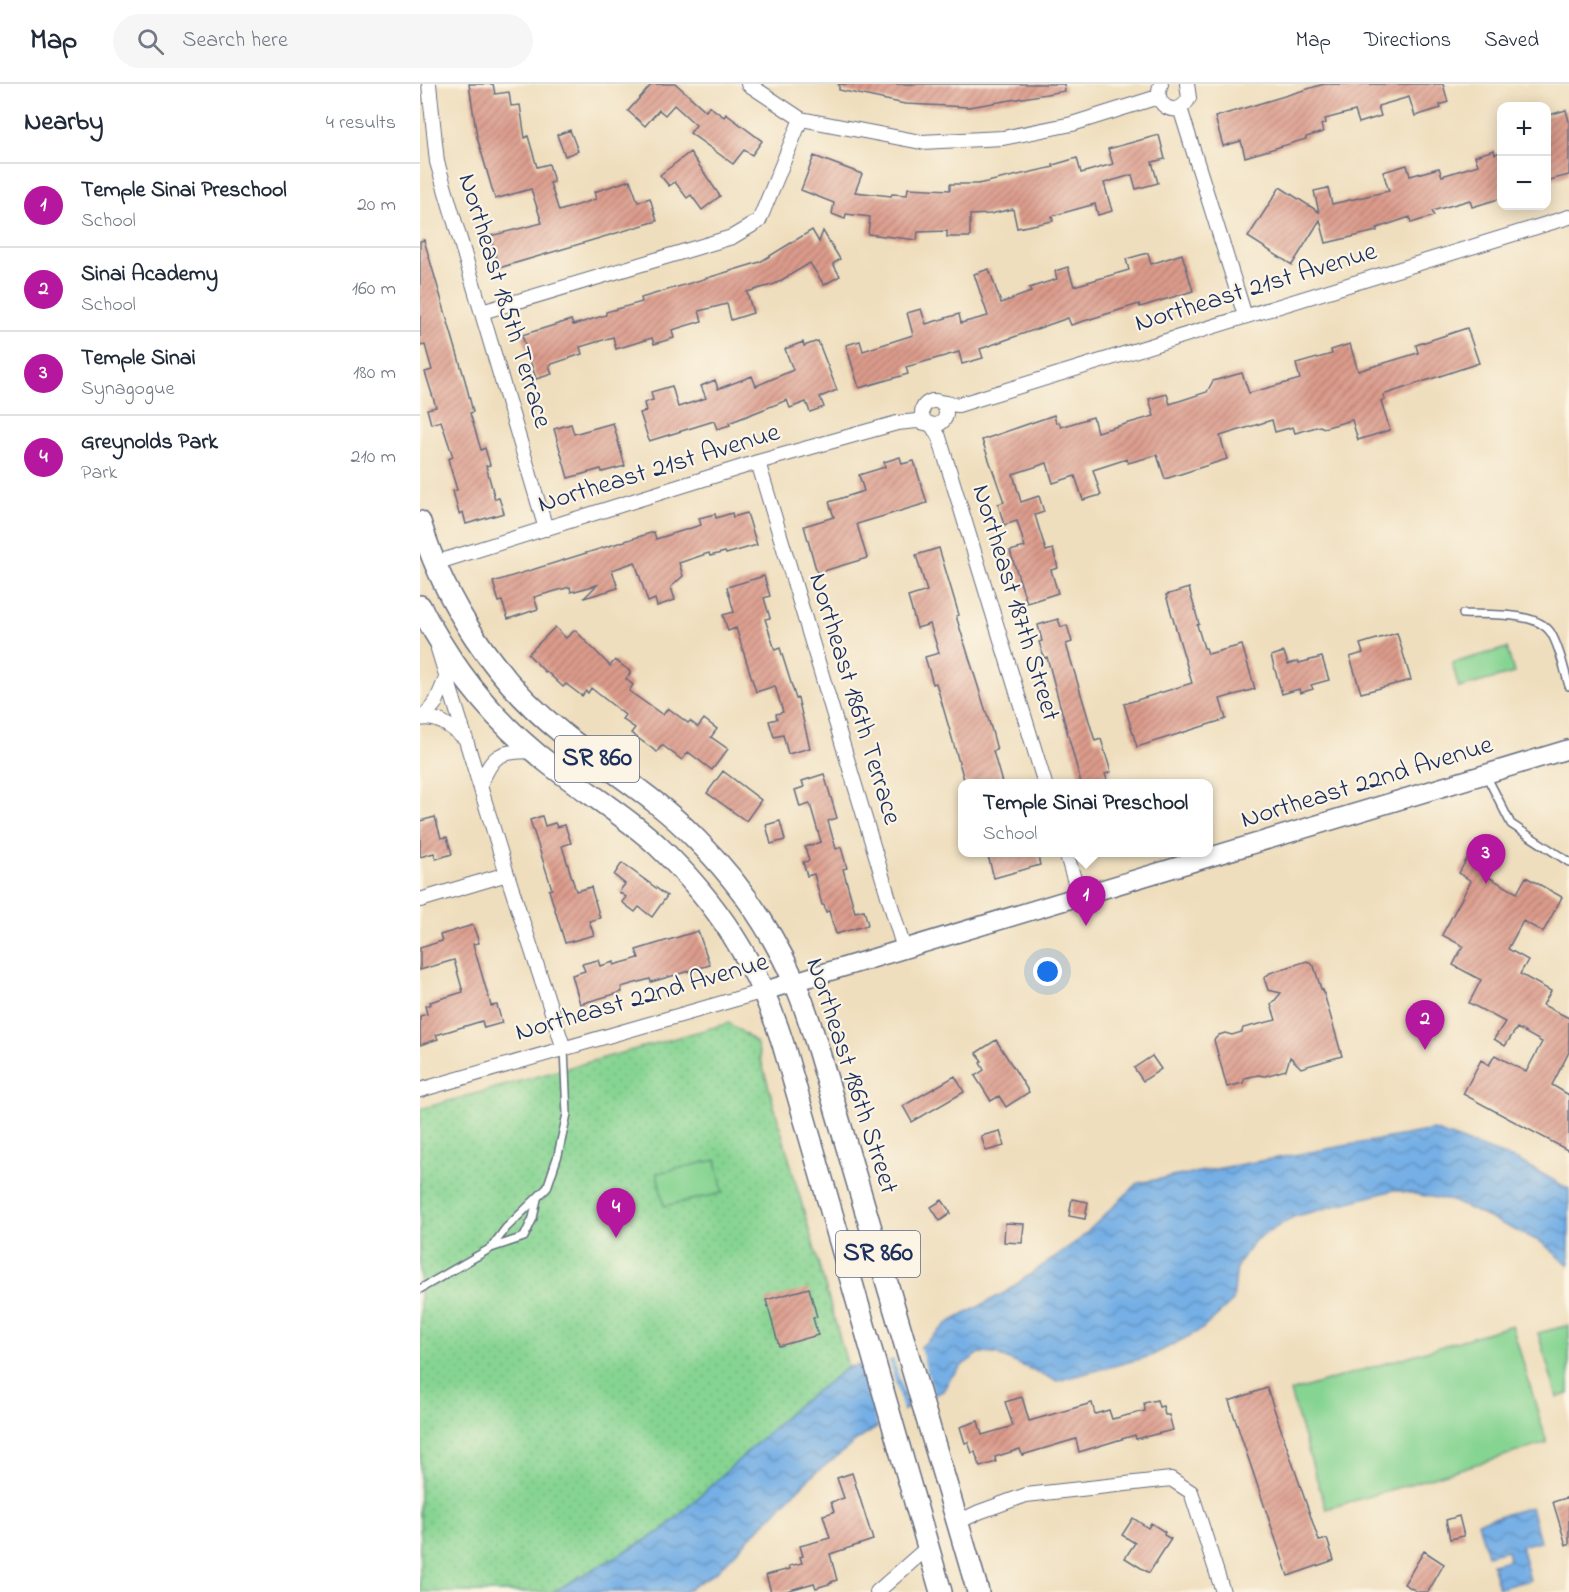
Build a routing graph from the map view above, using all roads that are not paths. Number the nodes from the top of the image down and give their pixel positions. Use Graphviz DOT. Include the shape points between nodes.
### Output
graph roads {
  1 [pos="429,84"];
  2 [pos="748,84"];
  3 [pos="1193,85"];
  4 [pos="1160,90"];
  5 [pos="1180,108"];
  6 [pos="801,119"];
  7 [pos="1569,217"];
  8 [pos="482,312"];
  9 [pos="1245,316"];
  10 [pos="939,402"];
  11 [pos="958,405"];
  12 [pos="924,406"];
  13 [pos="937,422"];
  14 [pos="897,423"];
  15 [pos="758,462"];
  16 [pos="420,522"];
  17 [pos="546,529"];
  18 [pos="428,558"];
  19 [pos="420,606"];
  20 [pos="1463,614"];
  21 [pos="433,630"];
  22 [pos="447,676"];
  23 [pos="1569,686"];
  24 [pos="422,718"];
  25 [pos="466,739"];
  26 [pos="1569,749"];
  27 [pos="533,751"];
  28 [pos="1486,775"];
  29 [pos="1044,779"];
  30 [pos="480,786"];
  31 [pos="1213,856"];
  32 [pos="1067,857"];
  33 [pos="1210,857"];
  34 [pos="1569,862"];
  35 [pos="507,874"];
  36 [pos="1079,896"];
  37 [pos="420,900"];
  38 [pos="904,949"];
  39 [pos="795,982"];
  40 [pos="764,991"];
  41 [pos="564,1049"];
  42 [pos="420,1090"];
  43 [pos="537,1199"];
  44 [pos="491,1248"];
  45 [pos="886,1280"];
  46 [pos="420,1289"];
  47 [pos="855,1289"];
  48 [pos="958,1522"];
  49 [pos="928,1547"];
  50 [pos="877,1592"];
  51 [pos="941,1592"];
  52 [pos="978,1592"];
  53 [pos="1222,1592"];
  1 -- 8 [label="street, Northeast 185th Terrace" via="437,162"];
  2 -- 6 [label="street"];
  3 -- 5 [label="street" via="1190,98"];
  4 -- 5 [label="street" via="1161,102 1169,108"];
  4 -- 6 [label="street" via="1072,124 1003,138 921,142"];
  5 -- 9 [label="street"];
  6 -- 8 [label="street" via="759,221 732,237"];
  7 -- 9 [label="street, Northeast 21st Avenue"];
  8 -- 17 [label="street, Northeast 185th Terrace"];
  9 -- 11 [label="street, Northeast 21st Avenue"];
  10 -- 11 [label="street, Northeast 21st Avenue"];
  10 -- 12 [label="street" via="931,401"];
  10 -- 13 [label="street" via="946,410"];
  11 -- 13 [label="street, Northeast 21st Avenue"];
  12 -- 13 [label="street" via="922,414"];
  12 -- 14 [label="street, Northeast 21st Avenue"];
  13 -- 14 [label="street, Northeast 21st Avenue"];
  13 -- 29 [label="street, Northeast 187th Street"];
  14 -- 15 [label="street, Northeast 21st Avenue"];
  15 -- 17 [label="street, Northeast 21st Avenue"];
  15 -- 38 [label="street, Northeast 186th Terrace"];
  16 -- 18 [label="main road, Northeast 186th Street / SR 860"];
  17 -- 18 [label="street, Northeast 21st Avenue"];
  18 -- 39 [label="main road, Northeast 186th Street / SR 860" via="464,620 513,687 560,732 665,810 712,855 753,907"];
  19 -- 21 [label="main road, Northeast 186th Street / SR 860"];
  20 -- 23 [label="lane" via="1539,621 1550,632"];
  21 -- 22 [label="street"];
  21 -- 27 [label="main road, Northeast 186th Street / SR 860" via="464,678"];
  22 -- 24 [label="street" via="436,702"];
  22 -- 25 [label="street"];
  24 -- 25 [label="street" via="441,721"];
  25 -- 30 [label="street"];
  26 -- 28 [label="street, Northeast 22nd Avenue"];
  27 -- 30 [label="street" via="512,752 494,759"];
  27 -- 40 [label="main road, Northeast 186th Street / SR 860" via="644,834 678,867 724,923"];
  28 -- 31 [label="street, Northeast 22nd Avenue"];
  28 -- 34 [label="lane" via="1510,824"];
  30 -- 35 [label="street"];
  32 -- 36 [label="street"];
  33 -- 36 [label="street, Northeast 22nd Avenue"];
  35 -- 37 [label="street"];
  35 -- 41 [label="street"];
  36 -- 38 [label="street, Northeast 22nd Avenue"];
  38 -- 39 [label="street, Northeast 22nd Avenue"];
  39 -- 40 [label="street, Northeast 22nd Avenue"];
  39 -- 45 [label="main road, Northeast 186th Street / SR 860"];
  40 -- 41 [label="street, Northeast 22nd Avenue"];
  40 -- 47 [label="main road, Northeast 186th Street / SR 860"];
  41 -- 42 [label="street, Northeast 22nd Avenue"];
  41 -- 43 [label="lane" via="567,1114 547,1188"];
  43 -- 44 [label="lane" via="523,1209"];
  43 -- 44 [label="lane" via="534,1218 524,1237"];
  44 -- 46 [label="lane"];
  45 -- 47 [label="main road"];
  45 -- 48 [label="main road, Northeast 186th Street / SR 860"];
  47 -- 49 [label="main road, Northeast 186th Street / SR 860"];
  48 -- 52 [label="main road, Northeast 186th Street / SR 860"];
  48 -- 53 [label="street" via="1026,1495 1171,1479 1191,1492"];
  49 -- 50 [label="street"];
  49 -- 51 [label="main road, Northeast 186th Street / SR 860"];
}
